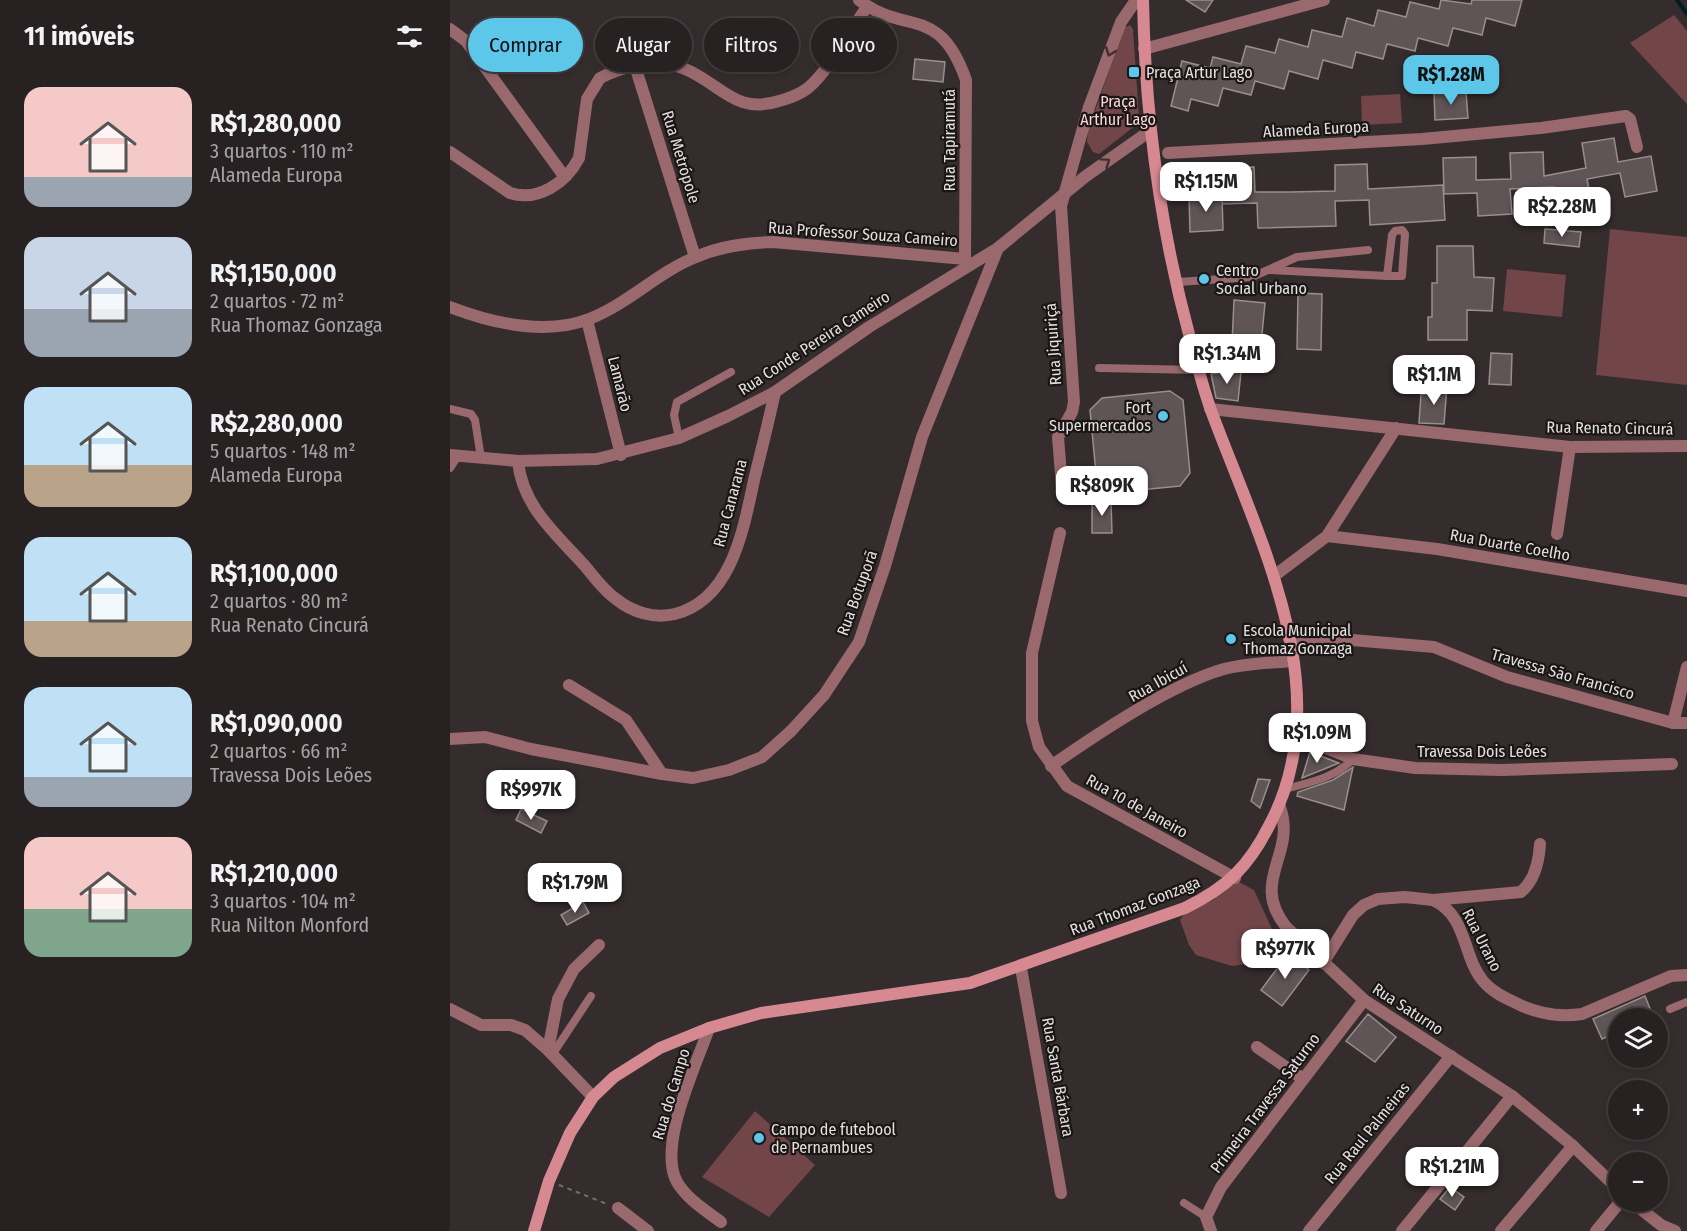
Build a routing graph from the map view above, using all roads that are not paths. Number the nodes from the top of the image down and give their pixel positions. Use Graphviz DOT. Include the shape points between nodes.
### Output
graph roads {
  1 [pos="1136,0"];
  2 [pos="1143,0"];
  3 [pos="1324,0"];
  4 [pos="863,3"];
  5 [pos="450,29"];
  6 [pos="1144,49"];
  7 [pos="618,72"];
  8 [pos="637,72"];
  9 [pos="691,72"];
  10 [pos="1150,131"];
  11 [pos="1637,147"];
  12 [pos="450,152"];
  13 [pos="1168,153"];
  14 [pos="1153,154"];
  15 [pos="564,176"];
  16 [pos="1063,194"];
  17 [pos="998,248"];
  18 [pos="1368,250"];
  19 [pos="695,257"];
  20 [pos="966,262"];
  21 [pos="1270,270"];
  22 [pos="1387,276"];
  23 [pos="1178,282"];
  24 [pos="450,307"];
  25 [pos="587,320"];
  26 [pos="1099,368"];
  27 [pos="1199,370"];
  28 [pos="731,372"];
  29 [pos="775,392"];
  30 [pos="450,409"];
  31 [pos="1210,409"];
  32 [pos="1396,428"];
  33 [pos="679,438"];
  34 [pos="1687,446"];
  35 [pos="1570,447"];
  36 [pos="454,455"];
  37 [pos="621,455"];
  38 [pos="481,458"];
  39 [pos="518,461"];
  40 [pos="450,468"];
  41 [pos="1062,487"];
  42 [pos="1060,533"];
  43 [pos="1557,534"];
  44 [pos="1327,536"];
  45 [pos="1274,576"];
  46 [pos="1687,591"];
  47 [pos="1289,639"];
  48 [pos="1293,661"];
  49 [pos="1687,667"];
  50 [pos="568,685"];
  51 [pos="1672,723"];
  52 [pos="1687,723"];
  53 [pos="1297,736"];
  54 [pos="450,739"];
  55 [pos="1353,759"];
  56 [pos="1672,764"];
  57 [pos="1051,766"];
  58 [pos="662,774"];
  59 [pos="1286,789"];
  60 [pos="1280,807"];
  61 [pos="1540,844"];
  62 [pos="1235,878"];
  63 [pos="1433,900"];
  64 [pos="599,945"];
  65 [pos="1323,963"];
  66 [pos="1021,968"];
  67 [pos="1687,975"];
  68 [pos="591,996"];
  69 [pos="1364,1000"];
  70 [pos="1687,1002"];
  71 [pos="450,1009"];
  72 [pos="1670,1009"];
  73 [pos="709,1028"];
  74 [pos="1257,1047"];
  75 [pos="550,1053"];
  76 [pos="1451,1056"];
  77 [pos="1303,1079"];
  78 [pos="1512,1096"];
  79 [pos="593,1097"];
  80 [pos="1573,1146"];
  81 [pos="1608,1179"];
  82 [pos="1061,1193"];
  83 [pos="1184,1203"];
  84 [pos="618,1208"];
  85 [pos="1612,1212"];
  86 [pos="1645,1212"];
  87 [pos="1206,1217"];
  88 [pos="721,1222"];
  89 [pos="534,1231"];
  90 [pos="648,1231"];
  91 [pos="1210,1231"];
  92 [pos="1309,1231"];
  93 [pos="1402,1231"];
  94 [pos="1501,1231"];
  95 [pos="1596,1231"];
  96 [pos="1675,1231"];
  1 -- 16 [label="street, one-way" via="1121,22"];
  2 -- 6 [label="main road, Rua Thomaz Gonzaga"];
  3 -- 6 [label="street"];
  4 -- 9 [label="street" via="810,86 796,96 764,106 738,101"];
  4 -- 20 [label="street, Rua Tapiramutá" via="933,31 949,43 958,59 966,80"];
  5 -- 15 [label="street" via="466,41"];
  6 -- 10 [label="main road, Rua Thomaz Gonzaga"];
  7 -- 15 [label="street" via="600,78 592,87 579,158"];
  8 -- 19 [label="street, Rua Metrópole"];
  10 -- 14 [label="main road, Rua Thomaz Gonzaga"];
  16 -- 10 [label="street, Rua Conde Pereira Cameiro, one-way"];
  11 -- 13 [label="street, Alameda Europa" via="1626,116 1433,138"];
  12 -- 15 [label="street" via="521,197 536,196"];
  13 -- 14 [label="lane, Alameda Europa"];
  14 -- 23 [label="main road, Rua Thomaz Gonzaga"];
  16 -- 17 [label="street, Rua Conde Pereira Cameiro"];
  16 -- 41 [label="street, Rua Jiquiriçá" via="1061,219 1074,402 1058,437"];
  17 -- 20 [label="street, Rua Conde Pereira Cameiro"];
  17 -- 58 [label="street, Rua Botuporã" via="922,437 871,611 859,642 838,675 791,731 762,757 693,778"];
  18 -- 21 [label="lane" via="1297,257"];
  19 -- 20 [label="street, Rua Professor Souza Cameiro" via="743,243 773,242"];
  19 -- 25 [label="street, Rua Professor Souza Cameiro" via="614,308"];
  20 -- 29 [label="street, Rua Conde Pereira Cameiro"];
  21 -- 22 [label="lane"];
  21 -- 23 [label="lane" via="1252,277"];
  22 -- 22 [label="lane" via="1392,235 1402,230 1402,276"];
  23 -- 27 [label="main road, Rua Thomaz Gonzaga"];
  24 -- 25 [label="street, Rua Professor Souza Cameiro" via="500,323 548,325"];
  25 -- 37 [label="street, Lamarão"];
  26 -- 27 [label="lane"];
  27 -- 31 [label="main road, Rua Thomaz Gonzaga"];
  28 -- 33 [label="lane" via="677,402 674,415"];
  29 -- 33 [label="street, Rua Conde Pereira Cameiro"];
  29 -- 39 [label="street, Rua Canarana" via="735,554 715,587 679,613 652,615 613,598 529,502"];
  30 -- 38 [label="lane" via="471,414 475,420"];
  31 -- 32 [label="street, Rua Renato Cincurá"];
  31 -- 45 [label="main road, Rua Thomaz Gonzaga"];
  32 -- 35 [label="street, Rua Renato Cincurá"];
  32 -- 44 [label="street"];
  33 -- 37 [label="street, Rua Conde Pereira Cameiro"];
  34 -- 35 [label="street, Rua Renato Cincurá"];
  35 -- 43 [label="street"];
  36 -- 38 [label="street, Rua Conde Pereira Cameiro"];
  36 -- 40 [label="lane"];
  37 -- 39 [label="street, Rua Conde Pereira Cameiro" via="567,462"];
  38 -- 39 [label="street, Rua Conde Pereira Cameiro"];
  42 -- 57 [label="street, Rua 10 de Janeiro" via="1036,629 1031,693 1032,721 1039,747"];
  44 -- 45 [label="street"];
  44 -- 46 [label="street, Rua Duarte Coelho" via="1437,549"];
  45 -- 47 [label="main road, Rua Thomaz Gonzaga"];
  47 -- 48 [label="main road, Rua Thomaz Gonzaga"];
  47 -- 51 [label="street, Travessa São Francisco" via="1434,647 1507,677"];
  48 -- 53 [label="main road, Rua Thomaz Gonzaga"];
  48 -- 57 [label="street, Rua Ibicuí" via="1248,664 1204,675"];
  49 -- 51 [label="street"];
  50 -- 58 [label="street" via="626,720"];
  51 -- 52 [label="street, Travessa São Francisco"];
  53 -- 55 [label="street, Travessa Dois Leões"];
  53 -- 59 [label="main road, Rua Thomaz Gonzaga"];
  54 -- 58 [label="street, Rua Botuporã" via="485,737"];
  55 -- 56 [label="street, Travessa Dois Leões" via="1459,770"];
  55 -- 59 [label="lane" via="1343,770"];
  57 -- 62 [label="street, Rua 10 de Janeiro" via="1067,786"];
  59 -- 60 [label="main road, Rua Thomaz Gonzaga"];
  60 -- 62 [label="main road, Rua Thomaz Gonzaga"];
  60 -- 65 [label="street, Rua Saturno" via="1284,842 1270,887 1273,906 1286,927"];
  61 -- 63 [label="street, Rua Urano" via="1530,881 1521,892"];
  62 -- 66 [label="main road, Rua Thomaz Gonzaga" via="1185,908"];
  63 -- 65 [label="street, Rua Urano" via="1389,897 1364,905 1353,915"];
  63 -- 67 [label="street, Rua Urano" via="1445,906 1461,929 1482,980 1499,995 1528,1008 1549,1014 1582,1014 1671,976"];
  64 -- 75 [label="street" via="574,969 558,999"];
  65 -- 69 [label="street, Rua Saturno"];
  66 -- 73 [label="main road, Rua Thomaz Gonzaga" via="950,987 761,1014"];
  66 -- 82 [label="street, Rua Santa Bárbara"];
  68 -- 75 [label="lane"];
  69 -- 76 [label="street, Rua Saturno"];
  69 -- 77 [label="street, Primeira Travessa Saturno"];
  70 -- 72 [label="lane"];
  71 -- 75 [label="street" via="481,1025 511,1025 525,1030"];
  73 -- 79 [label="main road, Rua Thomaz Gonzaga" via="636,1061"];
  73 -- 88 [label="street, Rua do Campo" via="671,1138 669,1156 676,1181 684,1192"];
  74 -- 77 [label="street"];
  75 -- 79 [label="street"];
  76 -- 78 [label="street, Rua Saturno"];
  76 -- 92 [label="street, Rua Raul Palmeiras"];
  77 -- 87 [label="street, Primeira Travessa Saturno" via="1221,1187"];
  78 -- 80 [label="street, Rua Saturno"];
  78 -- 93 [label="street"];
  79 -- 89 [label="main road, Rua Thomaz Gonzaga" via="570,1133 549,1181"];
  80 -- 81 [label="street, Rua Saturno"];
  80 -- 94 [label="street"];
  83 -- 87 [label="lane"];
  84 -- 90 [label="street"];
  85 -- 95 [label="street"];
  86 -- 96 [label="street"];
  87 -- 91 [label="street"];
}
